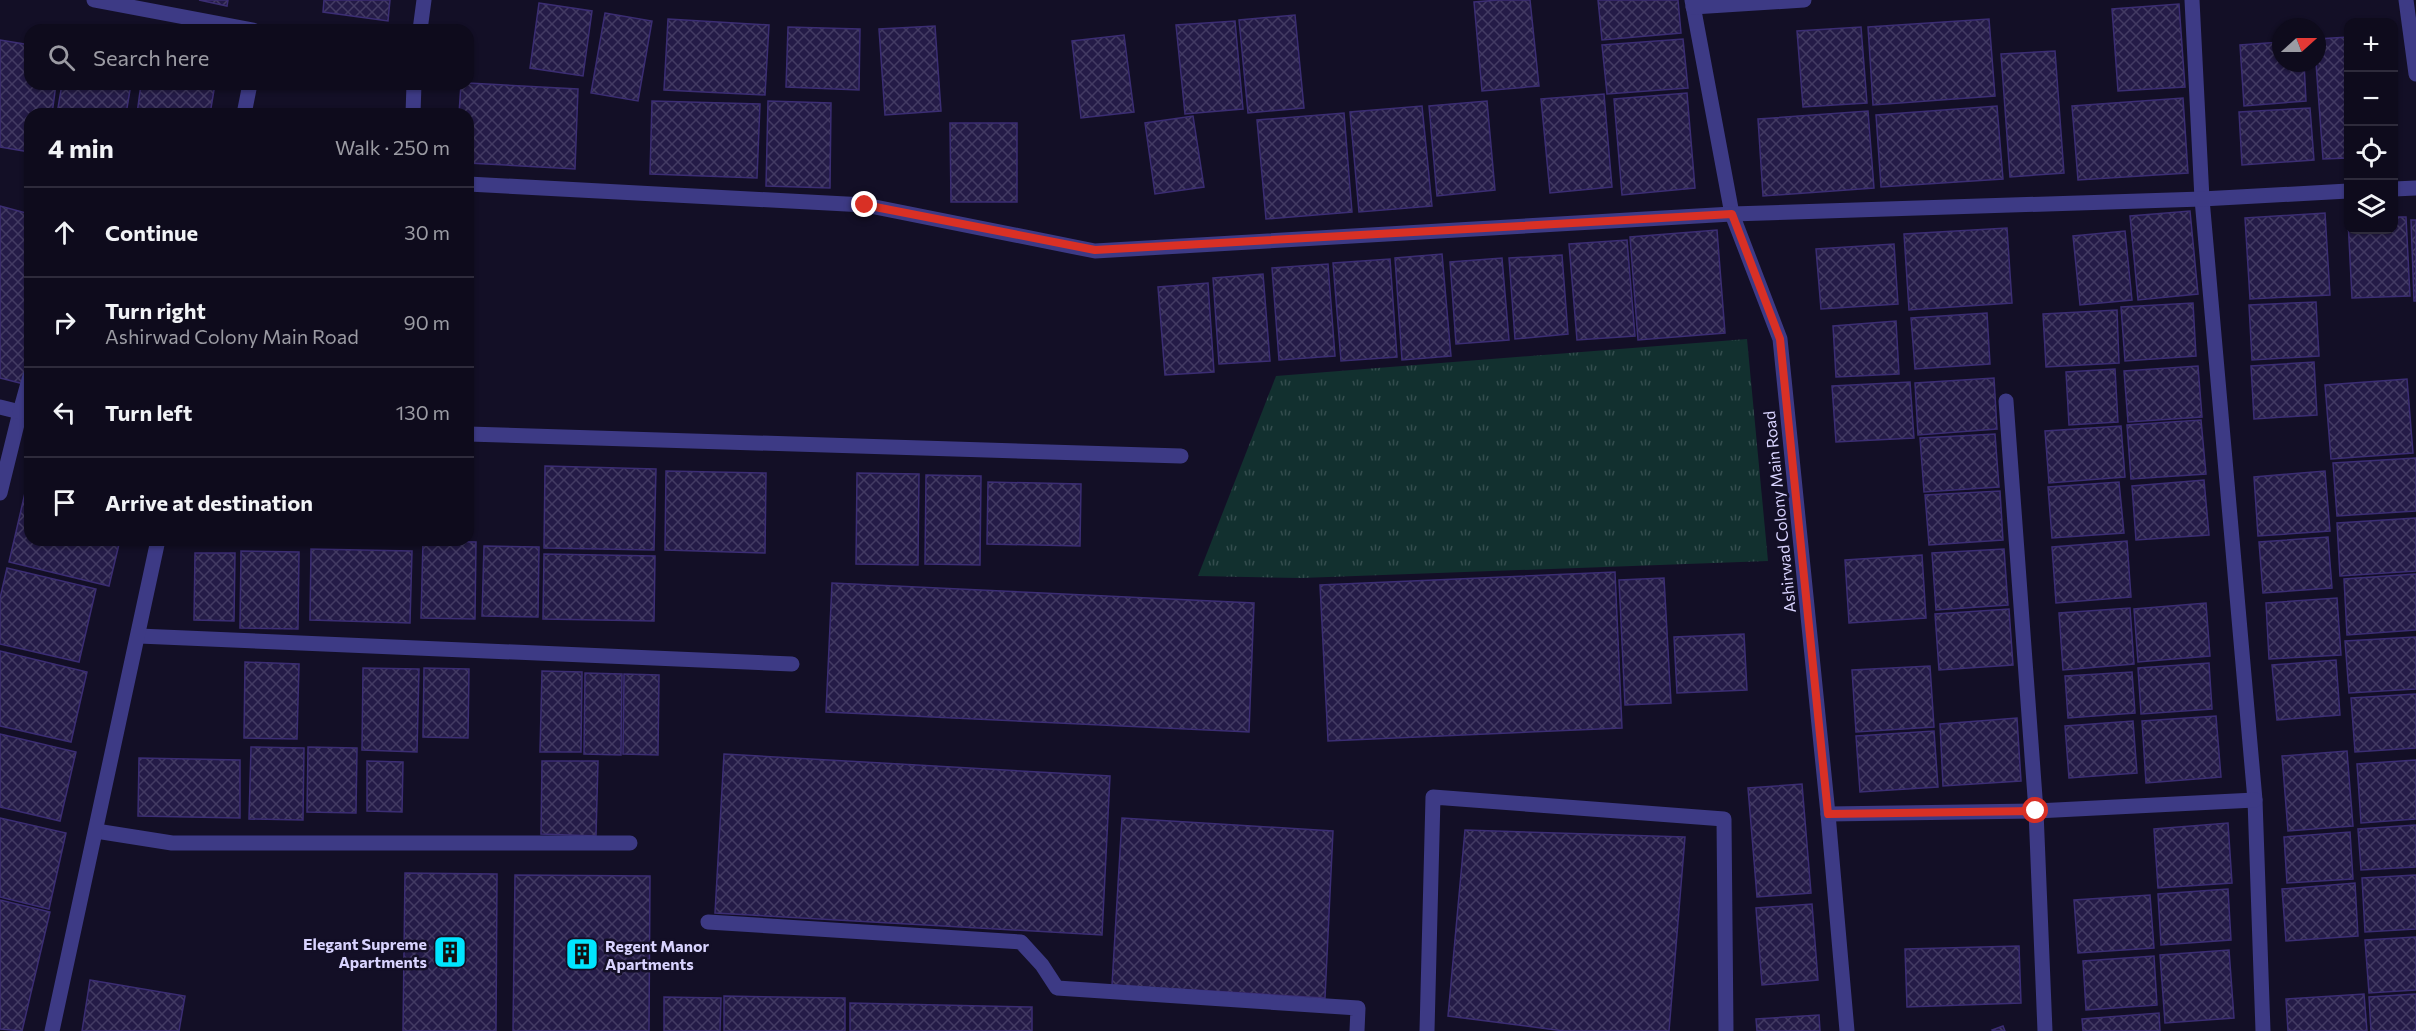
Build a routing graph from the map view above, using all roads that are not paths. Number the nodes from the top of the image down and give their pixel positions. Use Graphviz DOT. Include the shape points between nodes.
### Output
graph roads {
  1 [pos="94,0"];
  2 [pos="424,0"];
  3 [pos="1804,0"];
  4 [pos="2192,0"];
  5 [pos="2406,0"];
  6 [pos="1693,4"];
  7 [pos="221,24"];
  8 [pos="421,24"];
  9 [pos="2416,74"];
  10 [pos="249,90"];
  11 [pos="414,90"];
  12 [pos="245,108"];
  13 [pos="413,108"];
  14 [pos="474,184"];
  15 [pos="2416,188"];
  16 [pos="2398,189"];
  17 [pos="2344,191"];
  18 [pos="2202,199"];
  19 [pos="1732,214"];
  20 [pos="24,398"];
  21 [pos="2006,401"];
  22 [pos="0,407"];
  23 [pos="20,412"];
  24 [pos="474,434"];
  25 [pos="1181,456"];
  26 [pos="0,493"];
  27 [pos="157,546"];
  28 [pos="139,636"];
  29 [pos="792,664"];
  30 [pos="2255,800"];
  31 [pos="2036,811"];
  32 [pos="1828,814"];
  33 [pos="96,831"];
  34 [pos="630,843"];
  35 [pos="708,922"];
  36 [pos="52,1031"];
  37 [pos="1357,1031"];
  38 [pos="1427,1031"];
  39 [pos="1726,1031"];
  40 [pos="1847,1031"];
  41 [pos="2045,1031"];
  42 [pos="2263,1031"];
  1 -- 7 [label="street"];
  2 -- 8 [label="street"];
  3 -- 6 [label="street"];
  4 -- 18 [label="street"];
  5 -- 9 [label="street"];
  6 -- 19 [label="street, Ashirwad Colony Main Road"];
  10 -- 12 [label="street"];
  11 -- 13 [label="street"];
  14 -- 19 [label="street" via="865,205 1095,250"];
  15 -- 16 [label="street"];
  17 -- 18 [label="street"];
  18 -- 19 [label="street"];
  18 -- 30 [label="street"];
  19 -- 32 [label="street, Ashirwad Colony Main Road" via="1780,339"];
  20 -- 23 [label="street"];
  21 -- 31 [label="street"];
  22 -- 23 [label="street"];
  23 -- 26 [label="street"];
  24 -- 25 [label="street"];
  27 -- 28 [label="street"];
  28 -- 29 [label="street"];
  28 -- 33 [label="street"];
  30 -- 31 [label="street"];
  30 -- 42 [label="street"];
  31 -- 32 [label="street"];
  31 -- 41 [label="street"];
  32 -- 40 [label="street, Ashirwad Colony Main Road"];
  33 -- 34 [label="street" via="172,843"];
  33 -- 36 [label="street"];
  35 -- 37 [label="street" via="1021,942 1057,988 1358,1008"];
  38 -- 39 [label="street" via="1433,797 1724,819"];
}
